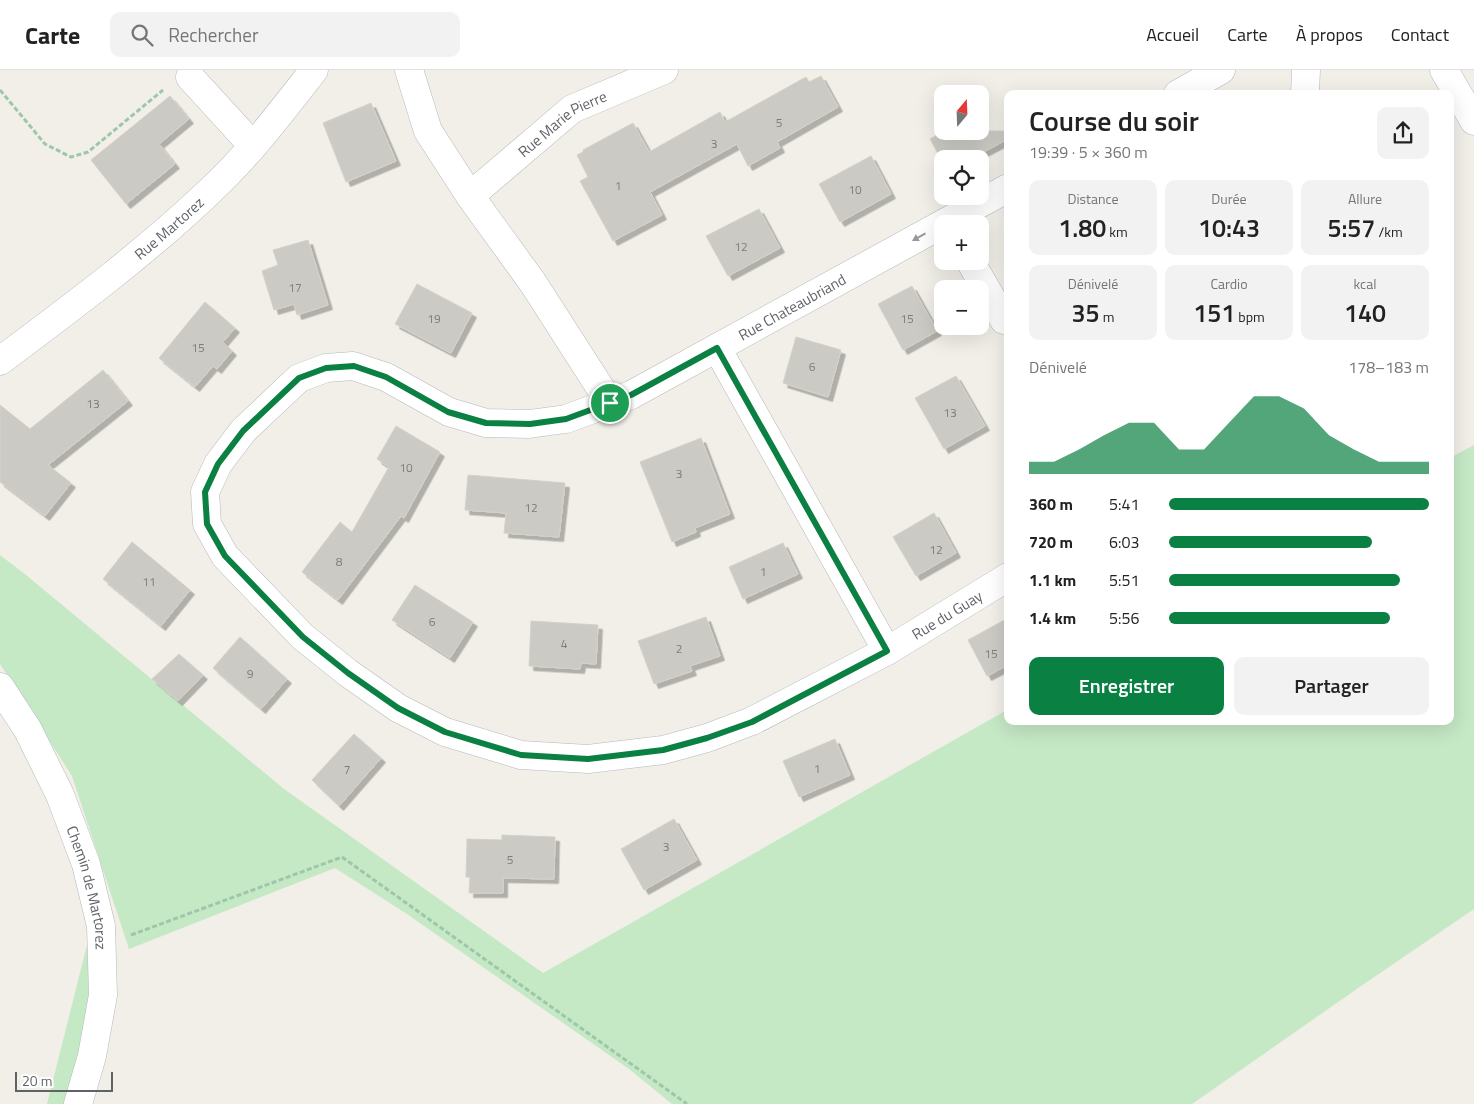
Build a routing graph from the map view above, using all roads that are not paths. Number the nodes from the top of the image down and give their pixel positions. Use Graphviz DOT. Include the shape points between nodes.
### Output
graph roads {
  1 [pos="314,70"];
  2 [pos="409,70"];
  3 [pos="664,70"];
  4 [pos="1221,70"];
  5 [pos="1306,70"];
  6 [pos="1444,70"];
  7 [pos="190,77"];
  8 [pos="1185,90"];
  9 [pos="1305,90"];
  10 [pos="1474,121"];
  11 [pos="253,146"];
  12 [pos="1004,190"];
  13 [pos="470,196"];
  14 [pos="961,215"];
  15 [pos="934,230"];
  16 [pos="975,270"];
  17 [pos="1004,320"];
  18 [pos="717,348"];
  19 [pos="0,361"];
  20 [pos="610,403"];
  21 [pos="1004,579"];
  22 [pos="887,651"];
  23 [pos="0,687"];
  24 [pos="78,1104"];
  1 -- 11 [label="street, Rue Martorez"];
  2 -- 13 [label="street" via="428,131"];
  3 -- 13 [label="street, Rue Marie Pierre" via="572,110"];
  4 -- 8 [label="street"];
  5 -- 9 [label="street"];
  6 -- 10 [label="street"];
  7 -- 11 [label="street"];
  11 -- 19 [label="street, Rue Martorez" via="211,191 106,281"];
  12 -- 14 [label="street, Rue Chateaubriand"];
  13 -- 20 [label="street" via="533,283"];
  15 -- 18 [label="street, Rue Chateaubriand, one-way"];
  16 -- 17 [label="street"];
  18 -- 20 [label="street, Rue Chateaubriand"];
  18 -- 22 [label="street"];
  20 -- 22 [label="street, Rue du Guay" via="566,419 530,424 486,423 448,412 386,377 354,366 326,368 299,378 243,431 218,464 205,492 207,524 225,556 303,637 348,673 398,708 445,732 521,755 588,759 663,750 707,738 752,722"];
  21 -- 22 [label="street, Rue du Guay"];
  23 -- 24 [label="street, Chemin de Martorez" via="28,730 60,795 86,864 101,926 103,995 92,1056"];
}
